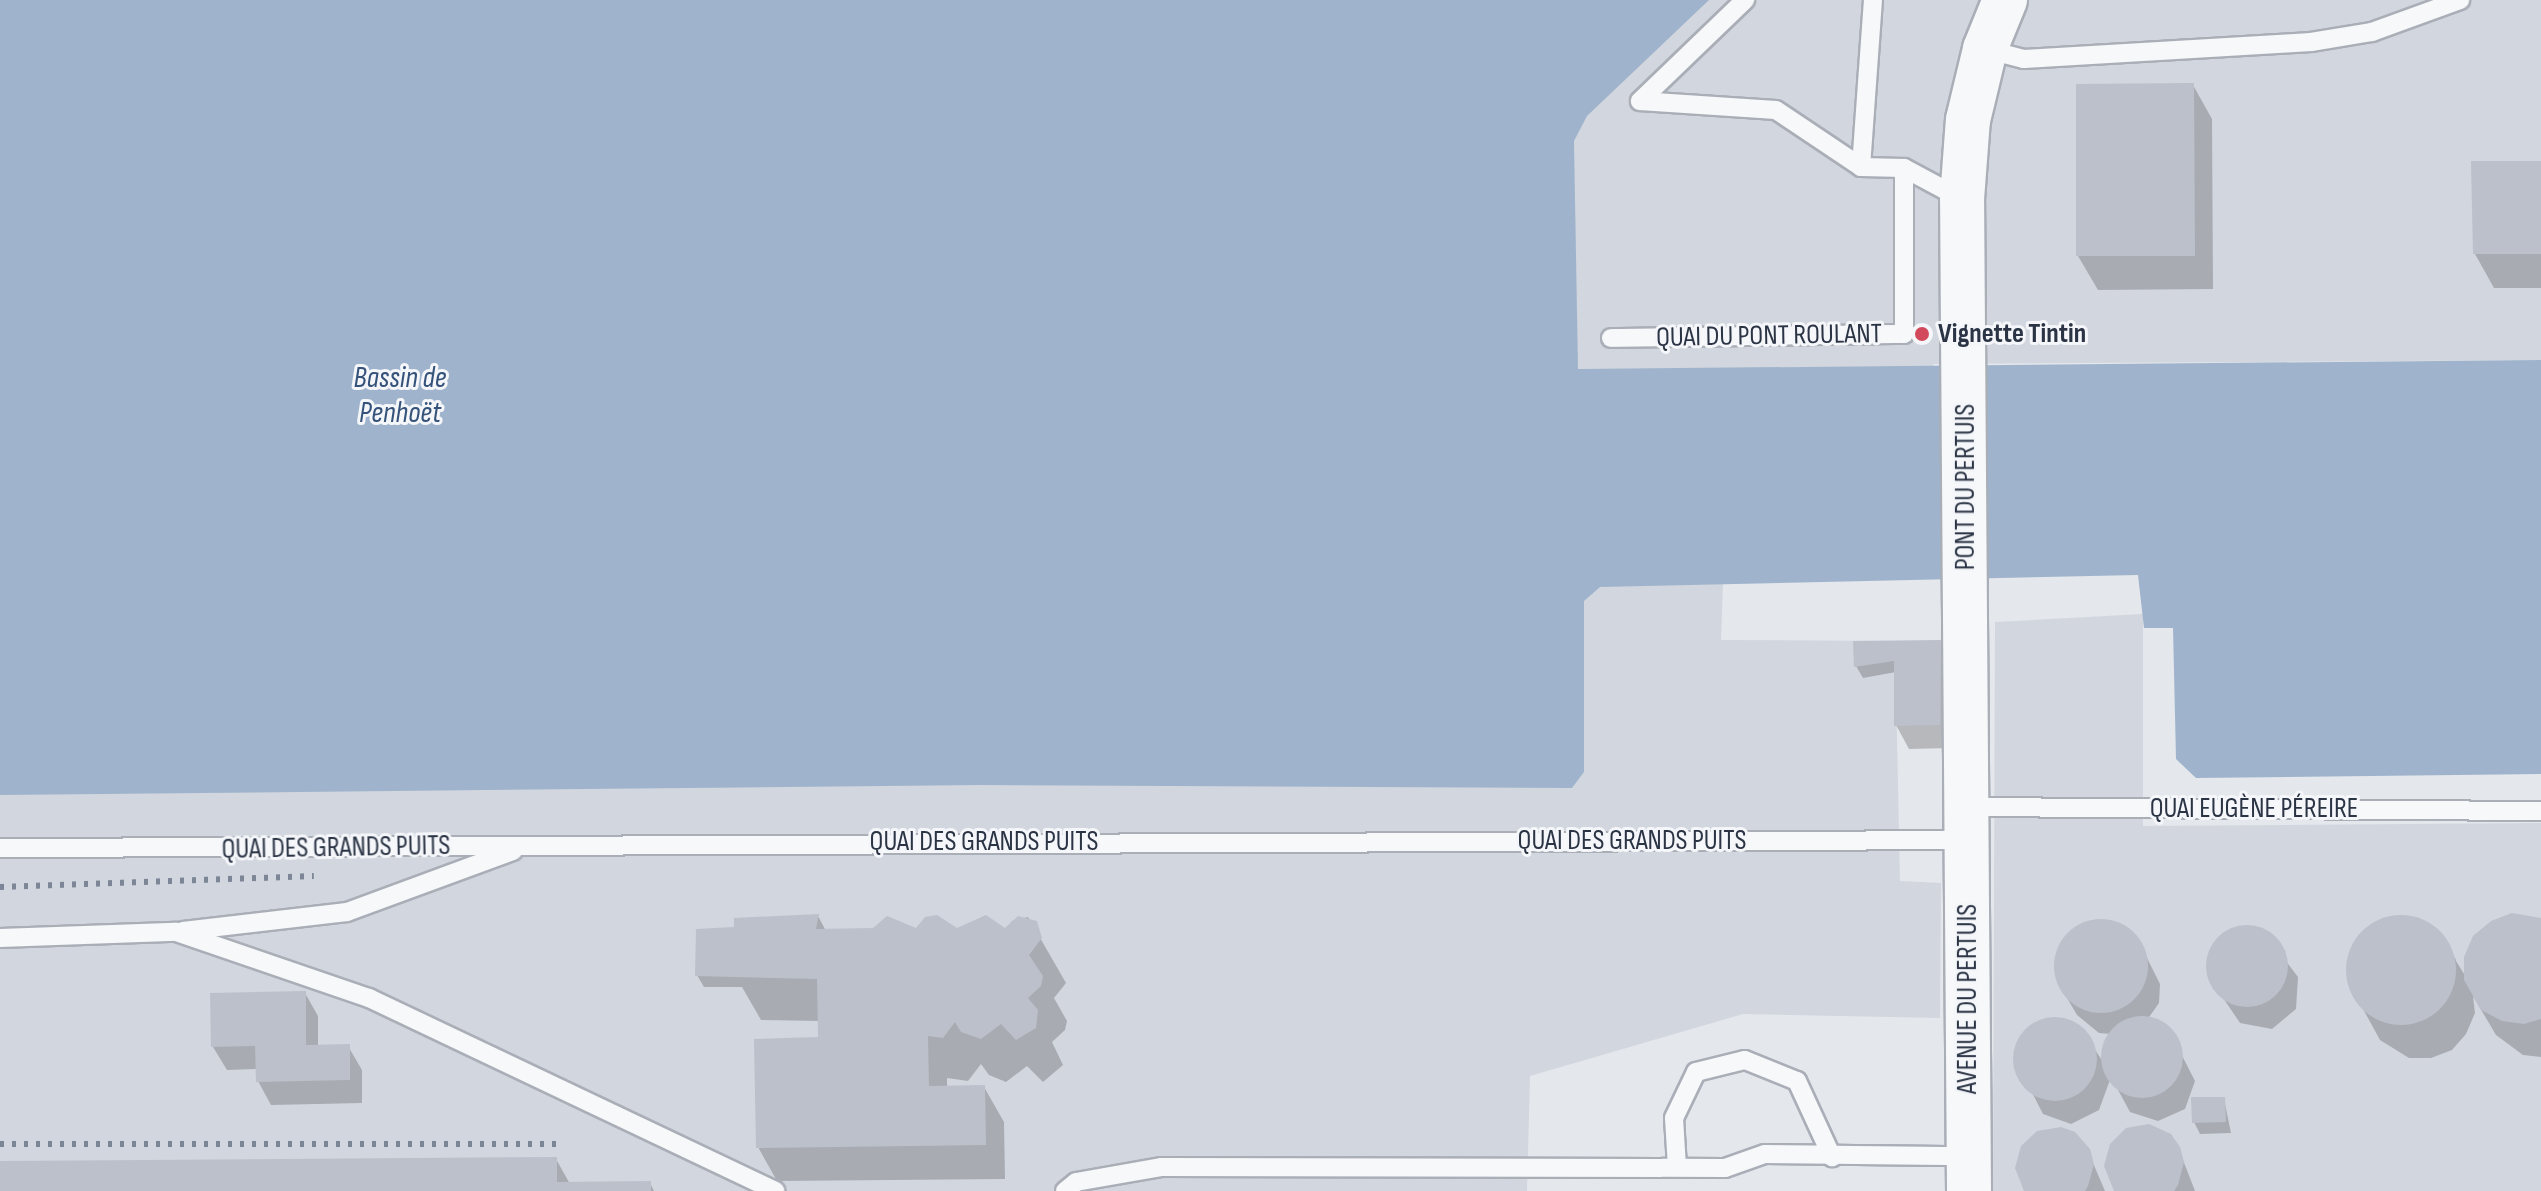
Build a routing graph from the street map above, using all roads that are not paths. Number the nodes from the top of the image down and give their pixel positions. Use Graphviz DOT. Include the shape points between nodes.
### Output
graph roads {
  1 [pos="1745,0"];
  2 [pos="1873,0"];
  3 [pos="2005,0"];
  4 [pos="2460,0"];
  5 [pos="1985,49"];
  6 [pos="1861,167"];
  7 [pos="1904,168"];
  8 [pos="1962,199"];
  9 [pos="1611,338"];
  10 [pos="2541,811"];
  11 [pos="1967,824"];
  12 [pos="527,846"];
  13 [pos="0,848"];
  14 [pos="176,932"];
  15 [pos="0,938"];
  16 [pos="1832,1157"];
  17 [pos="1677,1167"];
  18 [pos="1969,1173"];
  19 [pos="776,1191"];
  20 [pos="1065,1191"];
  1 -- 6 [label="lane" via="1640,101 1776,110"];
  2 -- 6 [label="lane"];
  3 -- 5 [label="street, PONT DU PERTUIS"];
  4 -- 5 [label="lane" via="2384,29 2311,42 2024,59"];
  5 -- 8 [label="street, PONT DU PERTUIS" via="1968,120"];
  6 -- 7 [label="lane"];
  7 -- 8 [label="lane"];
  7 -- 9 [label="lane, QUAI DU PONT ROULANT" via="1904,334"];
  8 -- 11 [label="street, PONT DU PERTUIS"];
  10 -- 11 [label="lane, QUAI EUGÈNE PÉREIRE"];
  11 -- 12 [label="lane, QUAI DES GRANDS PUITS"];
  11 -- 18 [label="street, AVENUE DU PERTUIS"];
  12 -- 13 [label="lane, QUAI DES GRANDS PUITS"];
  12 -- 14 [label="lane" via="347,912"];
  14 -- 15 [label="lane"];
  14 -- 19 [label="lane" via="369,998"];
  16 -- 17 [label="lane" via="1765,1154 1725,1168"];
  16 -- 17 [label="lane" via="1797,1081 1745,1060 1696,1072 1674,1118"];
  16 -- 18 [label="lane"];
  17 -- 20 [label="lane" via="1161,1167 1076,1182"];
}
